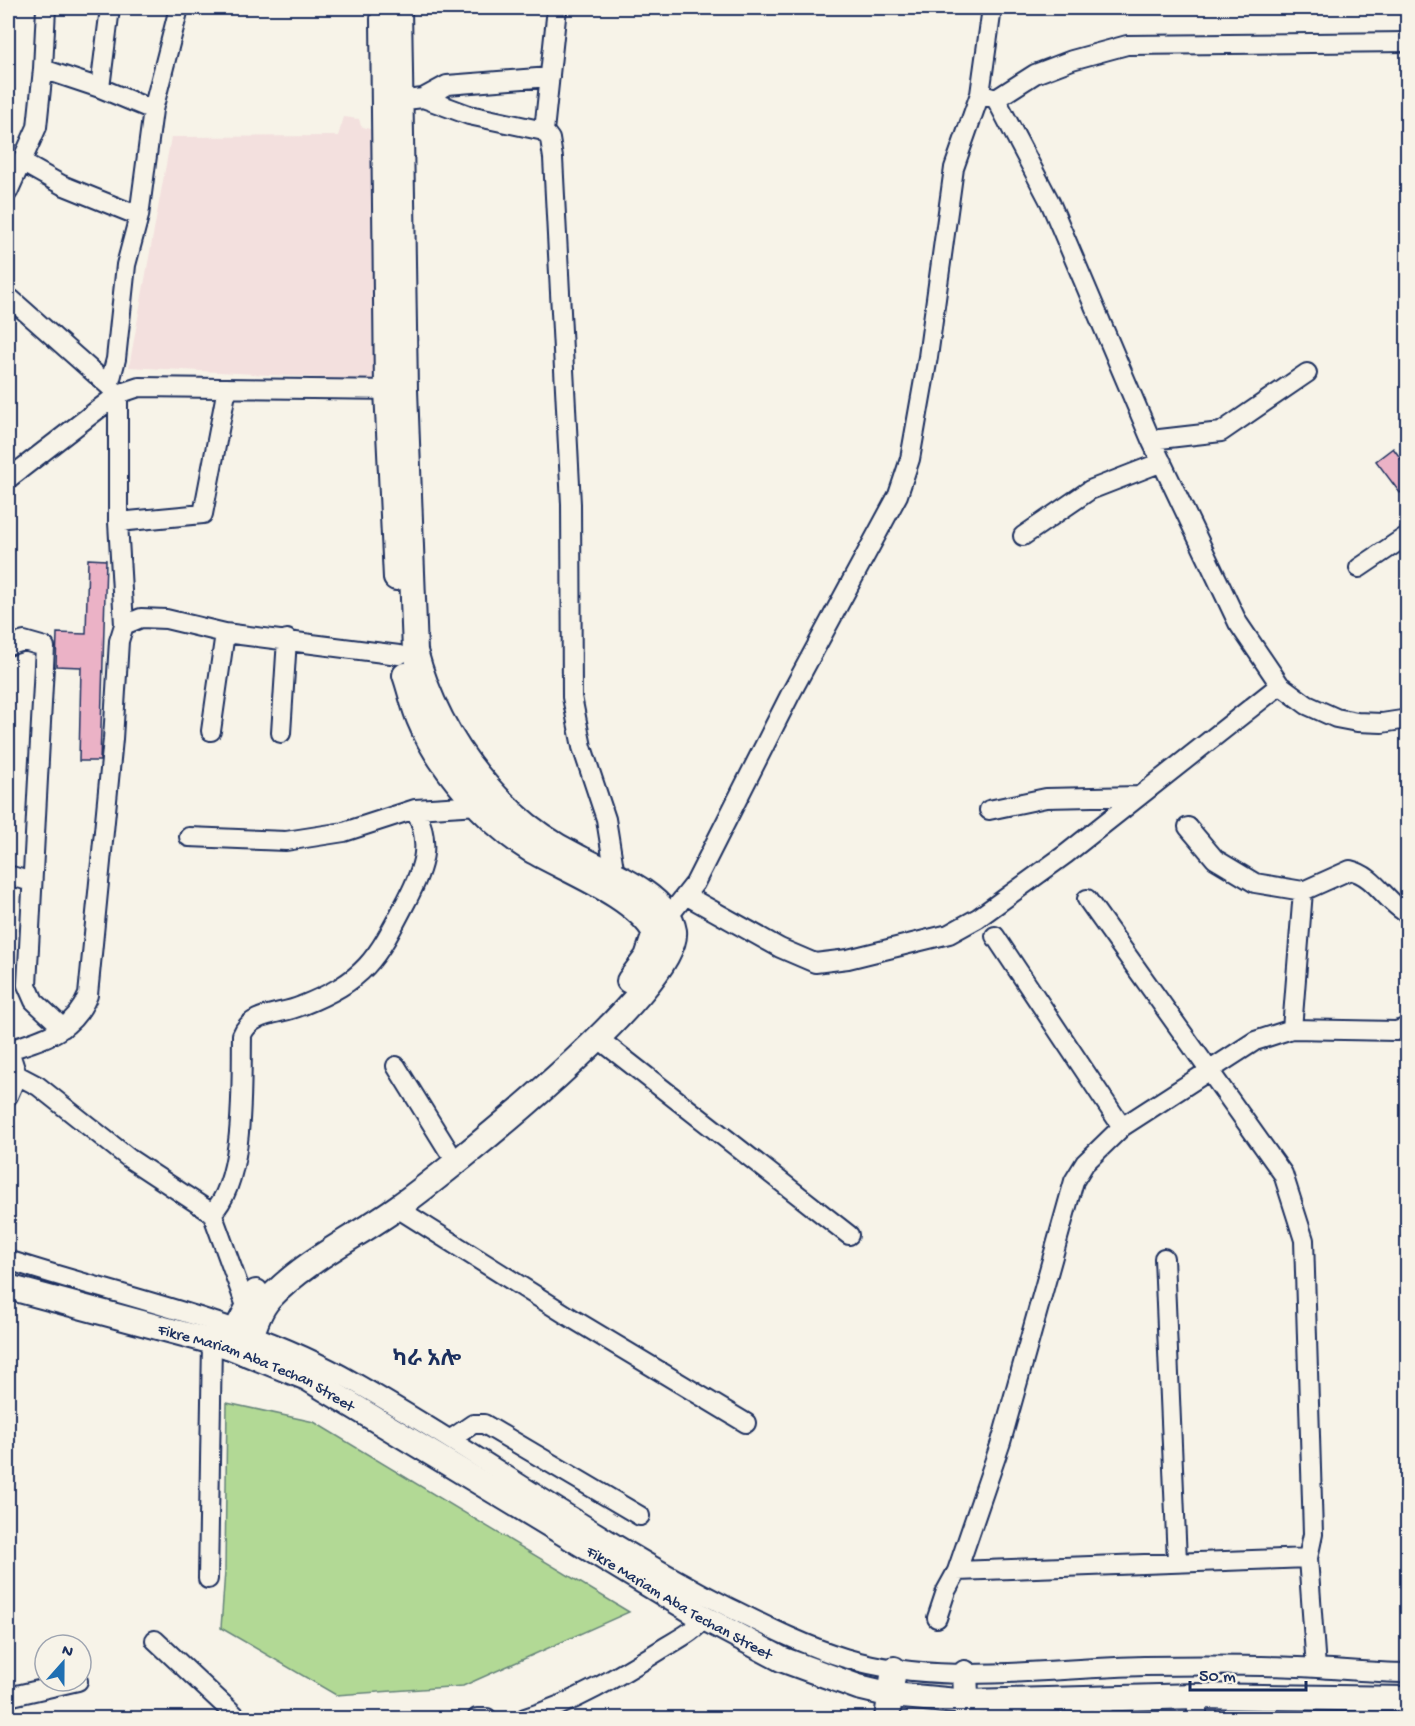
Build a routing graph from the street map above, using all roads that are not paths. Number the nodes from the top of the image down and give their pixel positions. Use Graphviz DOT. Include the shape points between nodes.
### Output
graph roads {
  1 [pos="46,8"];
  2 [pos="110,8"];
  3 [pos="179,8"];
  4 [pos="383,8"];
  5 [pos="399,8"];
  6 [pos="557,8"];
  7 [pos="992,8"];
  8 [pos="1407,42"];
  9 [pos="43,69"];
  10 [pos="550,77"];
  11 [pos="100,88"];
  12 [pos="988,97"];
  13 [pos="403,100"];
  14 [pos="153,110"];
  15 [pos="544,131"];
  16 [pos="23,163"];
  17 [pos="8,192"];
  18 [pos="139,216"];
  19 [pos="11,299"];
  20 [pos="1308,373"];
  21 [pos="227,388"];
  22 [pos="114,390"];
  23 [pos="396,390"];
  24 [pos="1151,440"];
  25 [pos="1162,462"];
  26 [pos="8,479"];
  27 [pos="118,522"];
  28 [pos="1407,535"];
  29 [pos="1023,536"];
  30 [pos="1359,568"];
  31 [pos="124,626"];
  32 [pos="225,633"];
  33 [pos="287,639"];
  34 [pos="8,646"];
  35 [pos="399,656"];
  36 [pos="1280,685"];
  37 [pos="1406,721"];
  38 [pos="211,731"];
  39 [pos="281,733"];
  40 [pos="1139,796"];
  41 [pos="479,805"];
  42 [pos="415,809"];
  43 [pos="989,810"];
  44 [pos="1188,827"];
  45 [pos="189,837"];
  46 [pos="8,875"];
  47 [pos="615,875"];
  48 [pos="32,882"];
  49 [pos="1303,891"];
  50 [pos="687,896"];
  51 [pos="1087,899"];
  52 [pos="1407,914"];
  53 [pos="662,925"];
  54 [pos="995,936"];
  55 [pos="1407,1027"];
  56 [pos="63,1028"];
  57 [pos="1292,1029"];
  58 [pos="599,1039"];
  59 [pos="8,1050"];
  60 [pos="396,1066"];
  61 [pos="1211,1069"];
  62 [pos="17,1076"];
  63 [pos="8,1096"];
  64 [pos="1122,1127"];
  65 [pos="448,1150"];
  66 [pos="397,1208"];
  67 [pos="212,1213"];
  68 [pos="849,1235"];
  69 [pos="1164,1258"];
  70 [pos="8,1260"];
  71 [pos="8,1287"];
  72 [pos="246,1306"];
  73 [pos="235,1341"];
  74 [pos="746,1423"];
  75 [pos="451,1439"];
  76 [pos="640,1516"];
  77 [pos="1308,1558"];
  78 [pos="1177,1561"];
  79 [pos="957,1571"];
  80 [pos="208,1579"];
  81 [pos="704,1618"];
  82 [pos="937,1618"];
  83 [pos="155,1640"];
  84 [pos="1316,1668"];
  85 [pos="894,1669"];
  86 [pos="965,1673"];
  87 [pos="1407,1673"];
  88 [pos="33,1691"];
  89 [pos="892,1695"];
  90 [pos="8,1697"];
  91 [pos="1407,1700"];
  92 [pos="1101,1708"];
  93 [pos="1197,1708"];
  94 [pos="967,1710"];
  95 [pos="477,1718"];
  96 [pos="238,1719"];
  97 [pos="487,1719"];
  98 [pos="525,1719"];
  99 [pos="887,1719"];
  1 -- 9 [label="street"];
  2 -- 11 [label="street"];
  3 -- 14 [label="street"];
  4 -- 13 [label="main road"];
  5 -- 13 [label="main road"];
  6 -- 10 [label="street"];
  7 -- 12 [label="street"];
  8 -- 12 [label="street" via="1127,45 1072,60"];
  9 -- 11 [label="street"];
  9 -- 16 [label="street" via="37,127"];
  10 -- 13 [label="street" via="447,85"];
  10 -- 15 [label="street"];
  11 -- 14 [label="street"];
  12 -- 24 [label="street" via="1050,202"];
  12 -- 50 [label="street" via="954,168 924,380 910,459 898,495"];
  13 -- 15 [label="street"];
  13 -- 23 [label="main road"];
  14 -- 18 [label="street"];
  15 -- 47 [label="street" via="550,139 553,158 571,504 572,698 582,747 606,819"];
  16 -- 17 [label="street"];
  16 -- 18 [label="street" via="62,185"];
  18 -- 22 [label="street" via="126,265"];
  19 -- 22 [label="street"];
  20 -- 24 [label="street" via="1221,432"];
  21 -- 22 [label="street"];
  21 -- 23 [label="street"];
  21 -- 27 [label="street" via="203,514"];
  22 -- 26 [label="street"];
  22 -- 27 [label="street"];
  23 -- 35 [label="main road"];
  23 -- 47 [label="main road" via="415,651 424,684 454,746 515,815 574,855"];
  24 -- 25 [label="street"];
  25 -- 29 [label="street" via="1090,490"];
  25 -- 36 [label="street" via="1238,624"];
  27 -- 31 [label="street"];
  28 -- 30 [label="street"];
  31 -- 32 [label="street" via="149,618"];
  31 -- 56 [label="street" via="119,641 88,995 74,1021"];
  32 -- 33 [label="street"];
  32 -- 38 [label="street"];
  33 -- 35 [label="street"];
  33 -- 39 [label="street"];
  34 -- 48 [label="street" via="24,641 45,647"];
  35 -- 41 [label="main road" via="419,719 439,756"];
  36 -- 37 [label="street" via="1307,705 1336,718 1365,723"];
  36 -- 40 [label="street"];
  40 -- 43 [label="street" via="1046,798"];
  40 -- 50 [label="street" via="978,918 949,934 906,947 815,963"];
  41 -- 42 [label="street"];
  41 -- 53 [label="main road" via="529,849"];
  42 -- 45 [label="street" via="344,832 286,841"];
  42 -- 67 [label="street" via="424,832 425,858 404,906 368,967 323,997 251,1020 246,1027 237,1148 228,1189 221,1205"];
  44 -- 49 [label="street" via="1215,859 1255,883"];
  46 -- 48 [label="street"];
  47 -- 53 [label="main road" via="659,905"];
  48 -- 56 [label="street" via="27,985 34,1001"];
  49 -- 52 [label="street" via="1350,870 1361,872"];
  49 -- 57 [label="street"];
  50 -- 53 [label="street"];
  51 -- 61 [label="street"];
  53 -- 58 [label="main road" via="674,931 673,946"];
  53 -- 65 [label="main road" via="646,957 610,1006"];
  54 -- 64 [label="street"];
  55 -- 57 [label="street" via="1396,1031"];
  56 -- 59 [label="street"];
  57 -- 61 [label="street" via="1255,1041"];
  58 -- 66 [label="main road" via="460,1161"];
  58 -- 68 [label="street"];
  59 -- 62 [label="street"];
  60 -- 65 [label="street"];
  61 -- 64 [label="street"];
  61 -- 77 [label="street" via="1283,1174 1304,1240 1313,1534"];
  62 -- 63 [label="street"];
  62 -- 67 [label="street" via="38,1086 122,1154"];
  64 -- 79 [label="street" via="1085,1163 1074,1181 1001,1442"];
  65 -- 72 [label="main road" via="272,1276"];
  66 -- 73 [label="main road" via="285,1285"];
  66 -- 74 [label="street"];
  67 -- 72 [label="street"];
  69 -- 78 [label="street"];
  70 -- 73 [label="street"];
  71 -- 73 [label="main road, Fikre Mariam Aba Techan Street"];
  72 -- 73 [label="main road"];
  73 -- 75 [label="street" via="351,1380"];
  73 -- 80 [label="street"];
  73 -- 81 [label="main road, Fikre Mariam Aba Techan Street" via="307,1378"];
  75 -- 76 [label="street" via="472,1424 484,1424"];
  75 -- 85 [label="street" via="675,1580 784,1634 843,1658"];
  77 -- 78 [label="street"];
  77 -- 84 [label="street"];
  78 -- 79 [label="street"];
  79 -- 82 [label="street"];
  81 -- 89 [label="main road, Fikre Mariam Aba Techan Street" via="781,1659"];
  81 -- 98 [label="street" via="686,1634 607,1682 557,1708"];
  83 -- 96 [label="street"];
  84 -- 86 [label="street" via="1146,1666"];
  84 -- 87 [label="street"];
  85 -- 86 [label="street"];
  85 -- 89 [label="main road"];
  86 -- 94 [label="main road"];
  88 -- 90 [label="street"];
  89 -- 94 [label="main road, Fikre Mariam Aba Techan Street"];
  89 -- 99 [label="main road"];
  91 -- 93 [label="main road, Fikre Mariam Aba Techan Street"];
  92 -- 93 [label="main road, Fikre Mariam Aba Techan Street"];
  92 -- 94 [label="main road, Fikre Mariam Aba Techan Street"];
  95 -- 97 [label="street"];
}
